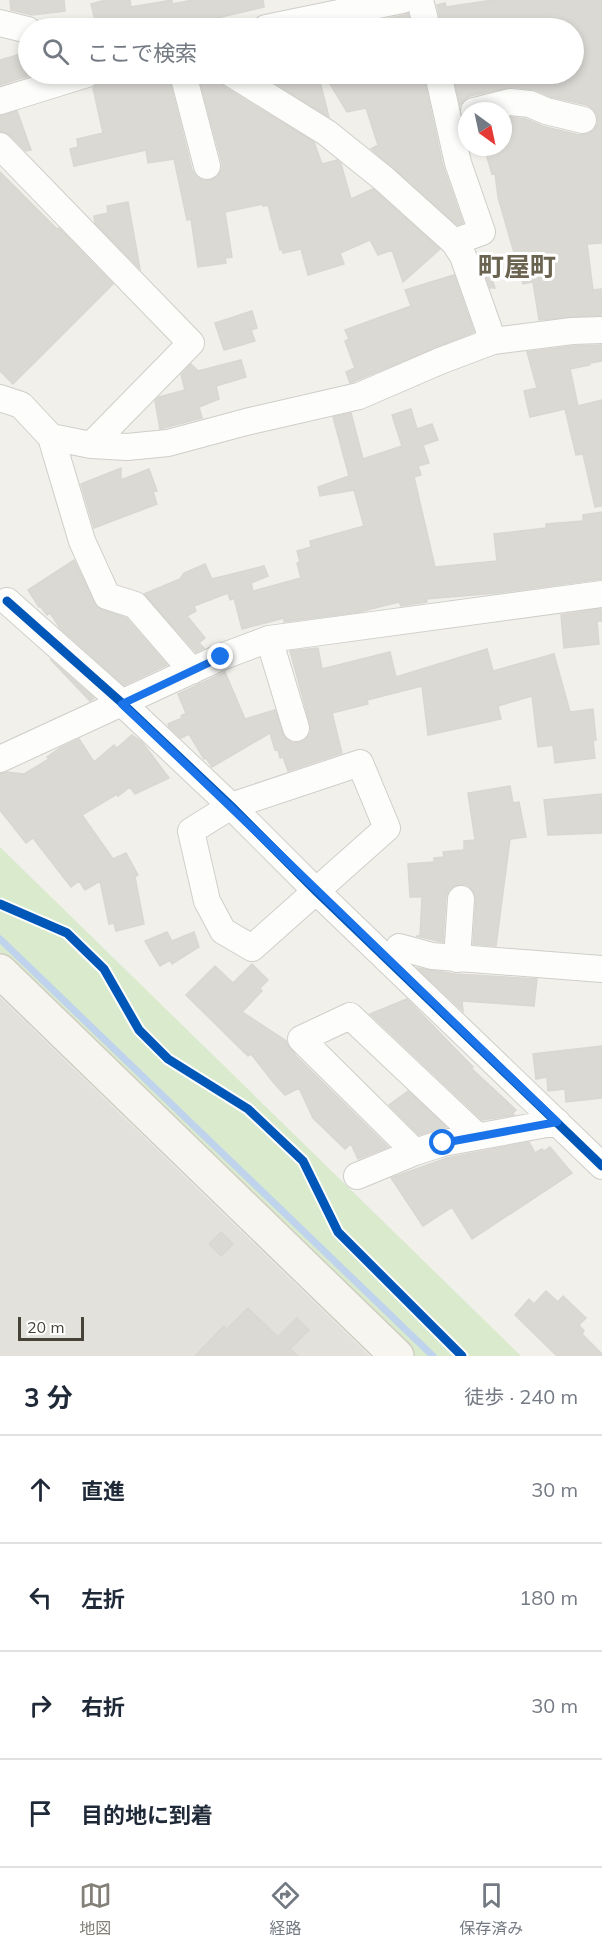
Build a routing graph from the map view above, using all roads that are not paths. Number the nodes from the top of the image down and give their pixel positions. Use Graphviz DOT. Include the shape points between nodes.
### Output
graph roads {
  1 [pos="402,0"];
  2 [pos="420,0"];
  3 [pos="315,18"];
  4 [pos="424,18"];
  5 [pos="0,23"];
  6 [pos="18,28"];
  7 [pos="54,84"];
  8 [pos="186,84"];
  9 [pos="248,84"];
  10 [pos="443,84"];
  11 [pos="0,100"];
  12 [pos="512,102"];
  13 [pos="458,115"];
  14 [pos="583,120"];
  15 [pos="0,146"];
  16 [pos="458,156"];
  17 [pos="207,166"];
  18 [pos="454,242"];
  19 [pos="602,330"];
  20 [pos="493,341"];
  21 [pos="0,398"];
  22 [pos="51,437"];
  23 [pos="91,445"];
  24 [pos="602,594"];
  25 [pos="7,601"];
  26 [pos="269,639"];
  27 [pos="192,671"];
  28 [pos="122,704"];
  29 [pos="296,728"];
  30 [pos="0,759"];
  31 [pos="231,806"];
  32 [pos="315,890"];
  33 [pos="460,899"];
  34 [pos="457,959"];
  35 [pos="391,963"];
  36 [pos="602,969"];
  37 [pos="0,971"];
  38 [pos="557,1122"];
  39 [pos="477,1136"];
  40 [pos="415,1152"];
  41 [pos="602,1163"];
  42 [pos="357,1176"];
  43 [pos="398,1356"];
  1 -- 3 [label="street"];
  2 -- 4 [label="street"];
  5 -- 6 [label="street"];
  7 -- 11 [label="street"];
  8 -- 17 [label="street"];
  9 -- 18 [label="street" via="327,133"];
  10 -- 13 [label="street"];
  12 -- 14 [label="street"];
  15 -- 23 [label="street" via="191,344"];
  16 -- 18 [label="street" via="482,231"];
  18 -- 20 [label="street" via="463,256"];
  19 -- 20 [label="street"];
  20 -- 23 [label="street" via="359,396 168,443"];
  21 -- 22 [label="street" via="21,405"];
  22 -- 23 [label="street"];
  22 -- 27 [label="street" via="82,541 107,596 135,605"];
  24 -- 26 [label="street"];
  25 -- 28 [label="street"];
  26 -- 27 [label="street"];
  26 -- 29 [label="street"];
  27 -- 28 [label="street"];
  28 -- 30 [label="street"];
  28 -- 31 [label="street"];
  31 -- 32 [label="street"];
  31 -- 32 [label="street" via="191,831 207,901 223,931 252,948"];
  31 -- 32 [label="street" via="360,763 387,828"];
  32 -- 35 [label="street"];
  33 -- 34 [label="street"];
  34 -- 35 [label="street" via="399,947"];
  34 -- 36 [label="street"];
  35 -- 38 [label="street"];
  37 -- 43 [label="street"];
  38 -- 39 [label="street"];
  38 -- 41 [label="street"];
  39 -- 40 [label="street"];
  39 -- 40 [label="street" via="350,1016 301,1039"];
  40 -- 42 [label="street"];
}
